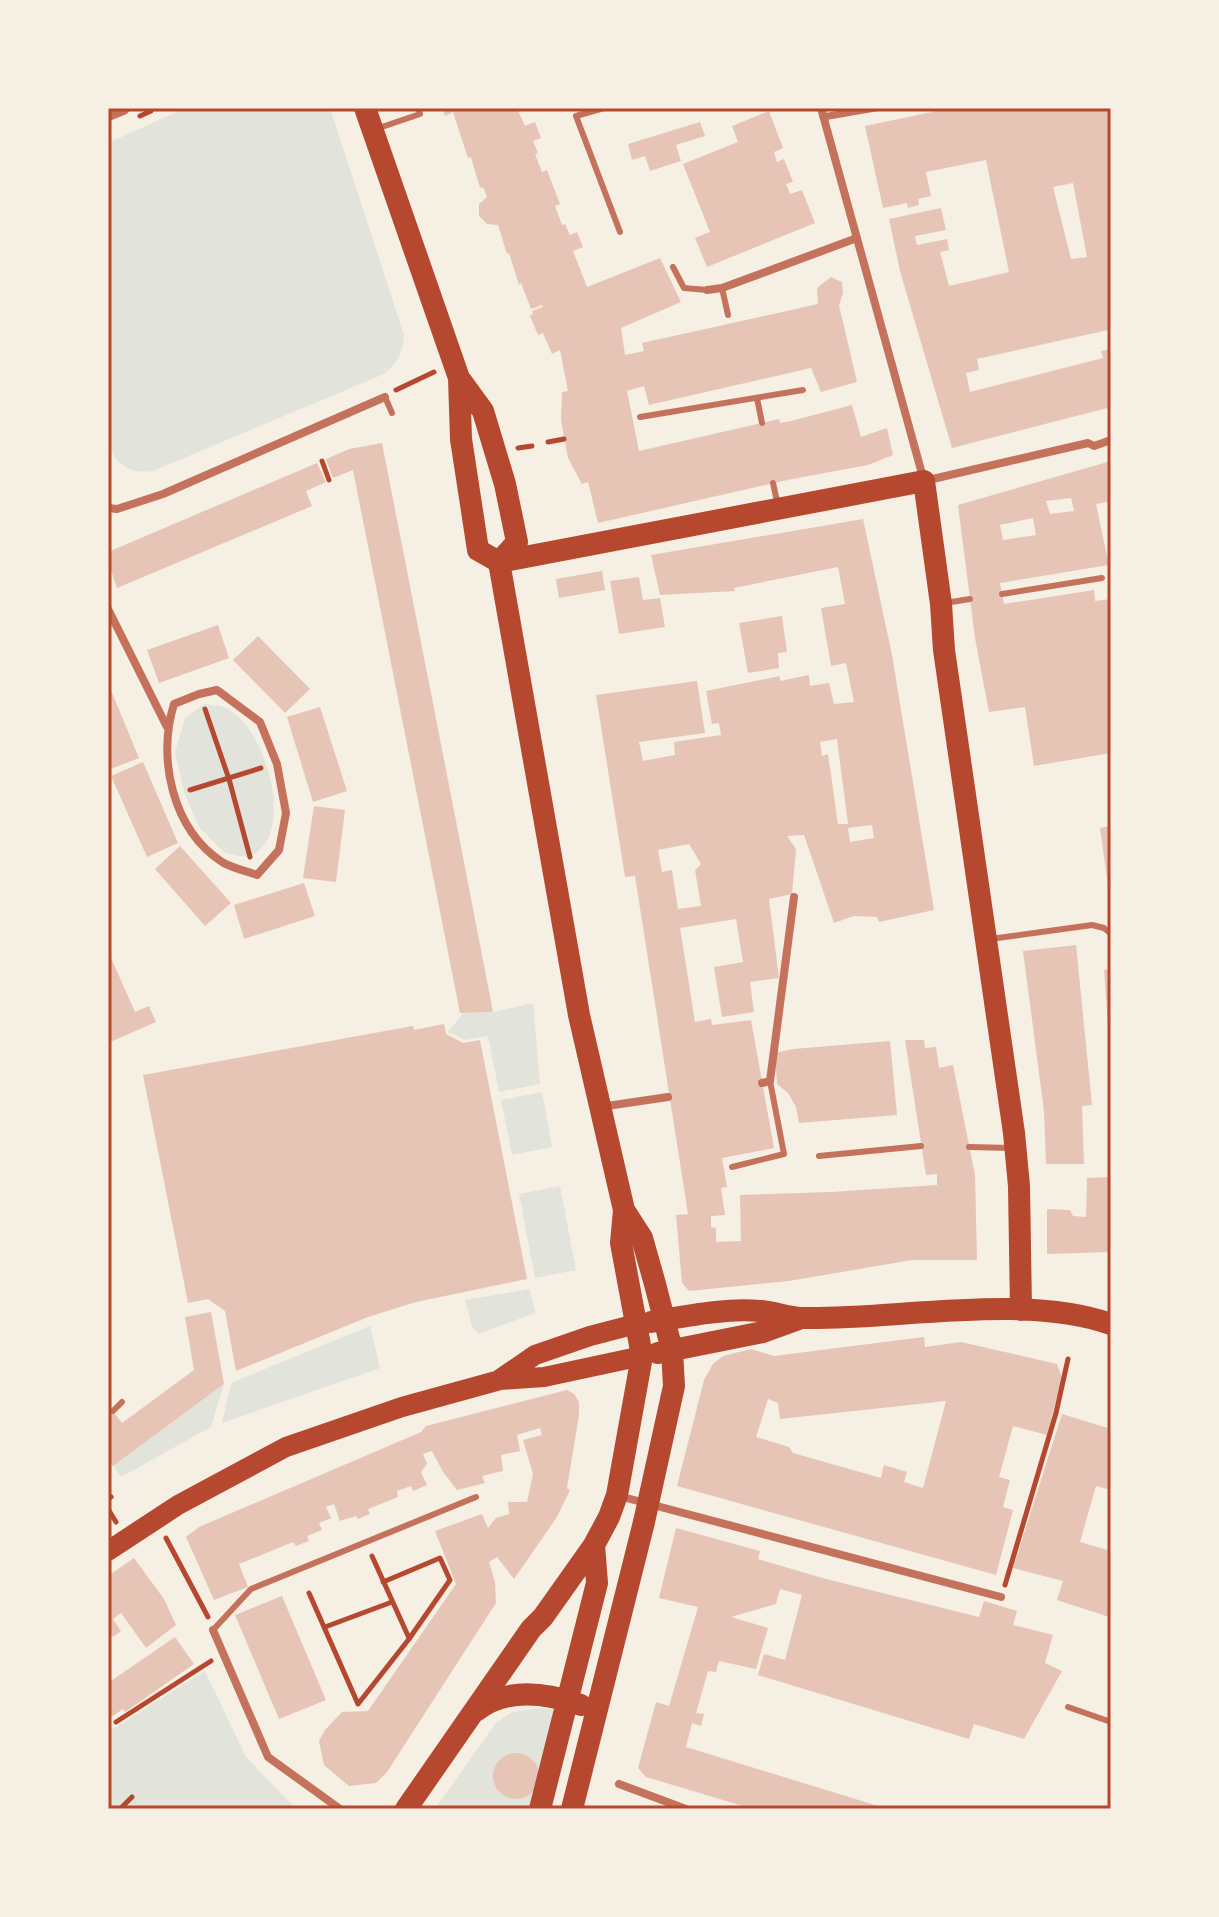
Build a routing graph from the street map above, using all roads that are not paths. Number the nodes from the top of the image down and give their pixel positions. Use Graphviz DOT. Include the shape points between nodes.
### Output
graph roads {
  1 [pos="123,108"];
  2 [pos="365,108"];
  3 [pos="418,108"];
  4 [pos="604,108"];
  5 [pos="875,108"];
  6 [pos="822,112"];
  7 [pos="108,114"];
  8 [pos="373,130"];
  9 [pos="620,232"];
  10 [pos="857,238"];
  11 [pos="673,267"];
  12 [pos="722,288"];
  13 [pos="707,290"];
  14 [pos="728,315"];
  15 [pos="456,371"];
  16 [pos="803,390"];
  17 [pos="385,397"];
  18 [pos="757,398"];
  19 [pos="392,413"];
  20 [pos="640,417"];
  21 [pos="762,423"];
  22 [pos="1111,440"];
  23 [pos="924,481"];
  24 [pos="773,483"];
  25 [pos="108,508"];
  26 [pos="778,510"];
  27 [pos="499,562"];
  28 [pos="1102,578"];
  29 [pos="1002,594"];
  30 [pos="970,599"];
  31 [pos="941,604"];
  32 [pos="108,609"];
  33 [pos="167,727"];
  34 [pos="794,897"];
  35 [pos="1111,934"];
  36 [pos="986,940"];
  37 [pos="766,1082"];
  38 [pos="668,1097"];
  39 [pos="600,1108"];
  40 [pos="921,1146"];
  41 [pos="969,1147"];
  42 [pos="1015,1148"];
  43 [pos="819,1156"];
  44 [pos="732,1167"];
  45 [pos="624,1210"];
  46 [pos="1111,1309"];
  47 [pos="1021,1310"];
  48 [pos="1088,1316"];
  49 [pos="799,1319"];
  50 [pos="665,1320"];
  51 [pos="636,1324"];
  52 [pos="1111,1324"];
  53 [pos="672,1350"];
  54 [pos="642,1356"];
  55 [pos="500,1380"];
  56 [pos="122,1402"];
  57 [pos="113,1411"];
  58 [pos="617,1495"];
  59 [pos="476,1497"];
  60 [pos="648,1504"];
  61 [pos="594,1545"];
  62 [pos="108,1551"];
  63 [pos="1001,1597"];
  64 [pos="213,1630"];
  65 [pos="569,1701"];
  66 [pos="1068,1707"];
  67 [pos="598,1709"];
  68 [pos="473,1713"];
  69 [pos="1111,1722"];
  70 [pos="619,1784"];
  71 [pos="340,1809"];
  72 [pos="406,1809"];
  73 [pos="540,1809"];
  74 [pos="572,1809"];
  75 [pos="686,1809"];
  1 -- 7 [label="street"];
  2 -- 8 [label="highway"];
  3 -- 8 [label="lane" via="420,114"];
  4 -- 9 [label="lane" via="576,116"];
  5 -- 6 [label="street"];
  6 -- 10 [label="street"];
  8 -- 15 [label="highway"];
  10 -- 12 [label="street"];
  10 -- 23 [label="street"];
  11 -- 13 [label="lane" via="684,288"];
  12 -- 13 [label="street"];
  12 -- 14 [label="lane"];
  15 -- 27 [label="highway" via="478,550"];
  15 -- 27 [label="highway" via="483,411 510,506 517,542"];
  16 -- 18 [label="lane"];
  17 -- 19 [label="lane"];
  17 -- 25 [label="street" via="163,494"];
  18 -- 20 [label="lane"];
  18 -- 21 [label="lane"];
  22 -- 23 [label="street"];
  23 -- 26 [label="highway"];
  23 -- 31 [label="highway"];
  24 -- 26 [label="lane"];
  26 -- 27 [label="highway"];
  27 -- 39 [label="highway"];
  28 -- 29 [label="lane"];
  30 -- 31 [label="lane"];
  31 -- 36 [label="highway"];
  32 -- 33 [label="street"];
  33 -- 33 [label="street" via="174,704 217,690 260,722 277,764 286,813 279,850 257,875 223,863 193,833 175,798"];
  34 -- 37 [label="street"];
  35 -- 36 [label="lane" via="1092,925"];
  36 -- 42 [label="highway"];
  37 -- 44 [label="lane" via="784,1154"];
  38 -- 39 [label="street"];
  39 -- 45 [label="highway"];
  40 -- 43 [label="lane"];
  41 -- 42 [label="lane"];
  42 -- 47 [label="highway"];
  45 -- 50 [label="highway" via="642,1238"];
  45 -- 51 [label="highway" via="621,1243"];
  46 -- 48 [label="highway"];
  47 -- 48 [label="highway"];
  47 -- 49 [label="highway"];
  48 -- 52 [label="highway"];
  49 -- 50 [label="highway" via="761,1311"];
  49 -- 53 [label="highway" via="763,1332"];
  50 -- 51 [label="highway"];
  50 -- 53 [label="highway"];
  51 -- 54 [label="highway"];
  51 -- 55 [label="main road" via="535,1355"];
  53 -- 54 [label="highway"];
  53 -- 60 [label="highway" via="674,1386"];
  54 -- 55 [label="main road" via="544,1377"];
  54 -- 58 [label="highway"];
  55 -- 62 [label="main road" via="286,1447"];
  56 -- 57 [label="lane"];
  58 -- 60 [label="street"];
  58 -- 61 [label="highway"];
  59 -- 64 [label="lane" via="251,1589"];
  60 -- 63 [label="street"];
  60 -- 67 [label="highway"];
  61 -- 65 [label="highway" via="597,1583"];
  61 -- 68 [label="highway"];
  64 -- 71 [label="street" via="268,1757"];
  65 -- 67 [label="highway"];
  65 -- 68 [label="highway" via="509,1695"];
  65 -- 73 [label="highway"];
  66 -- 69 [label="lane"];
  67 -- 74 [label="highway"];
  68 -- 72 [label="highway"];
  70 -- 75 [label="street"];
}
